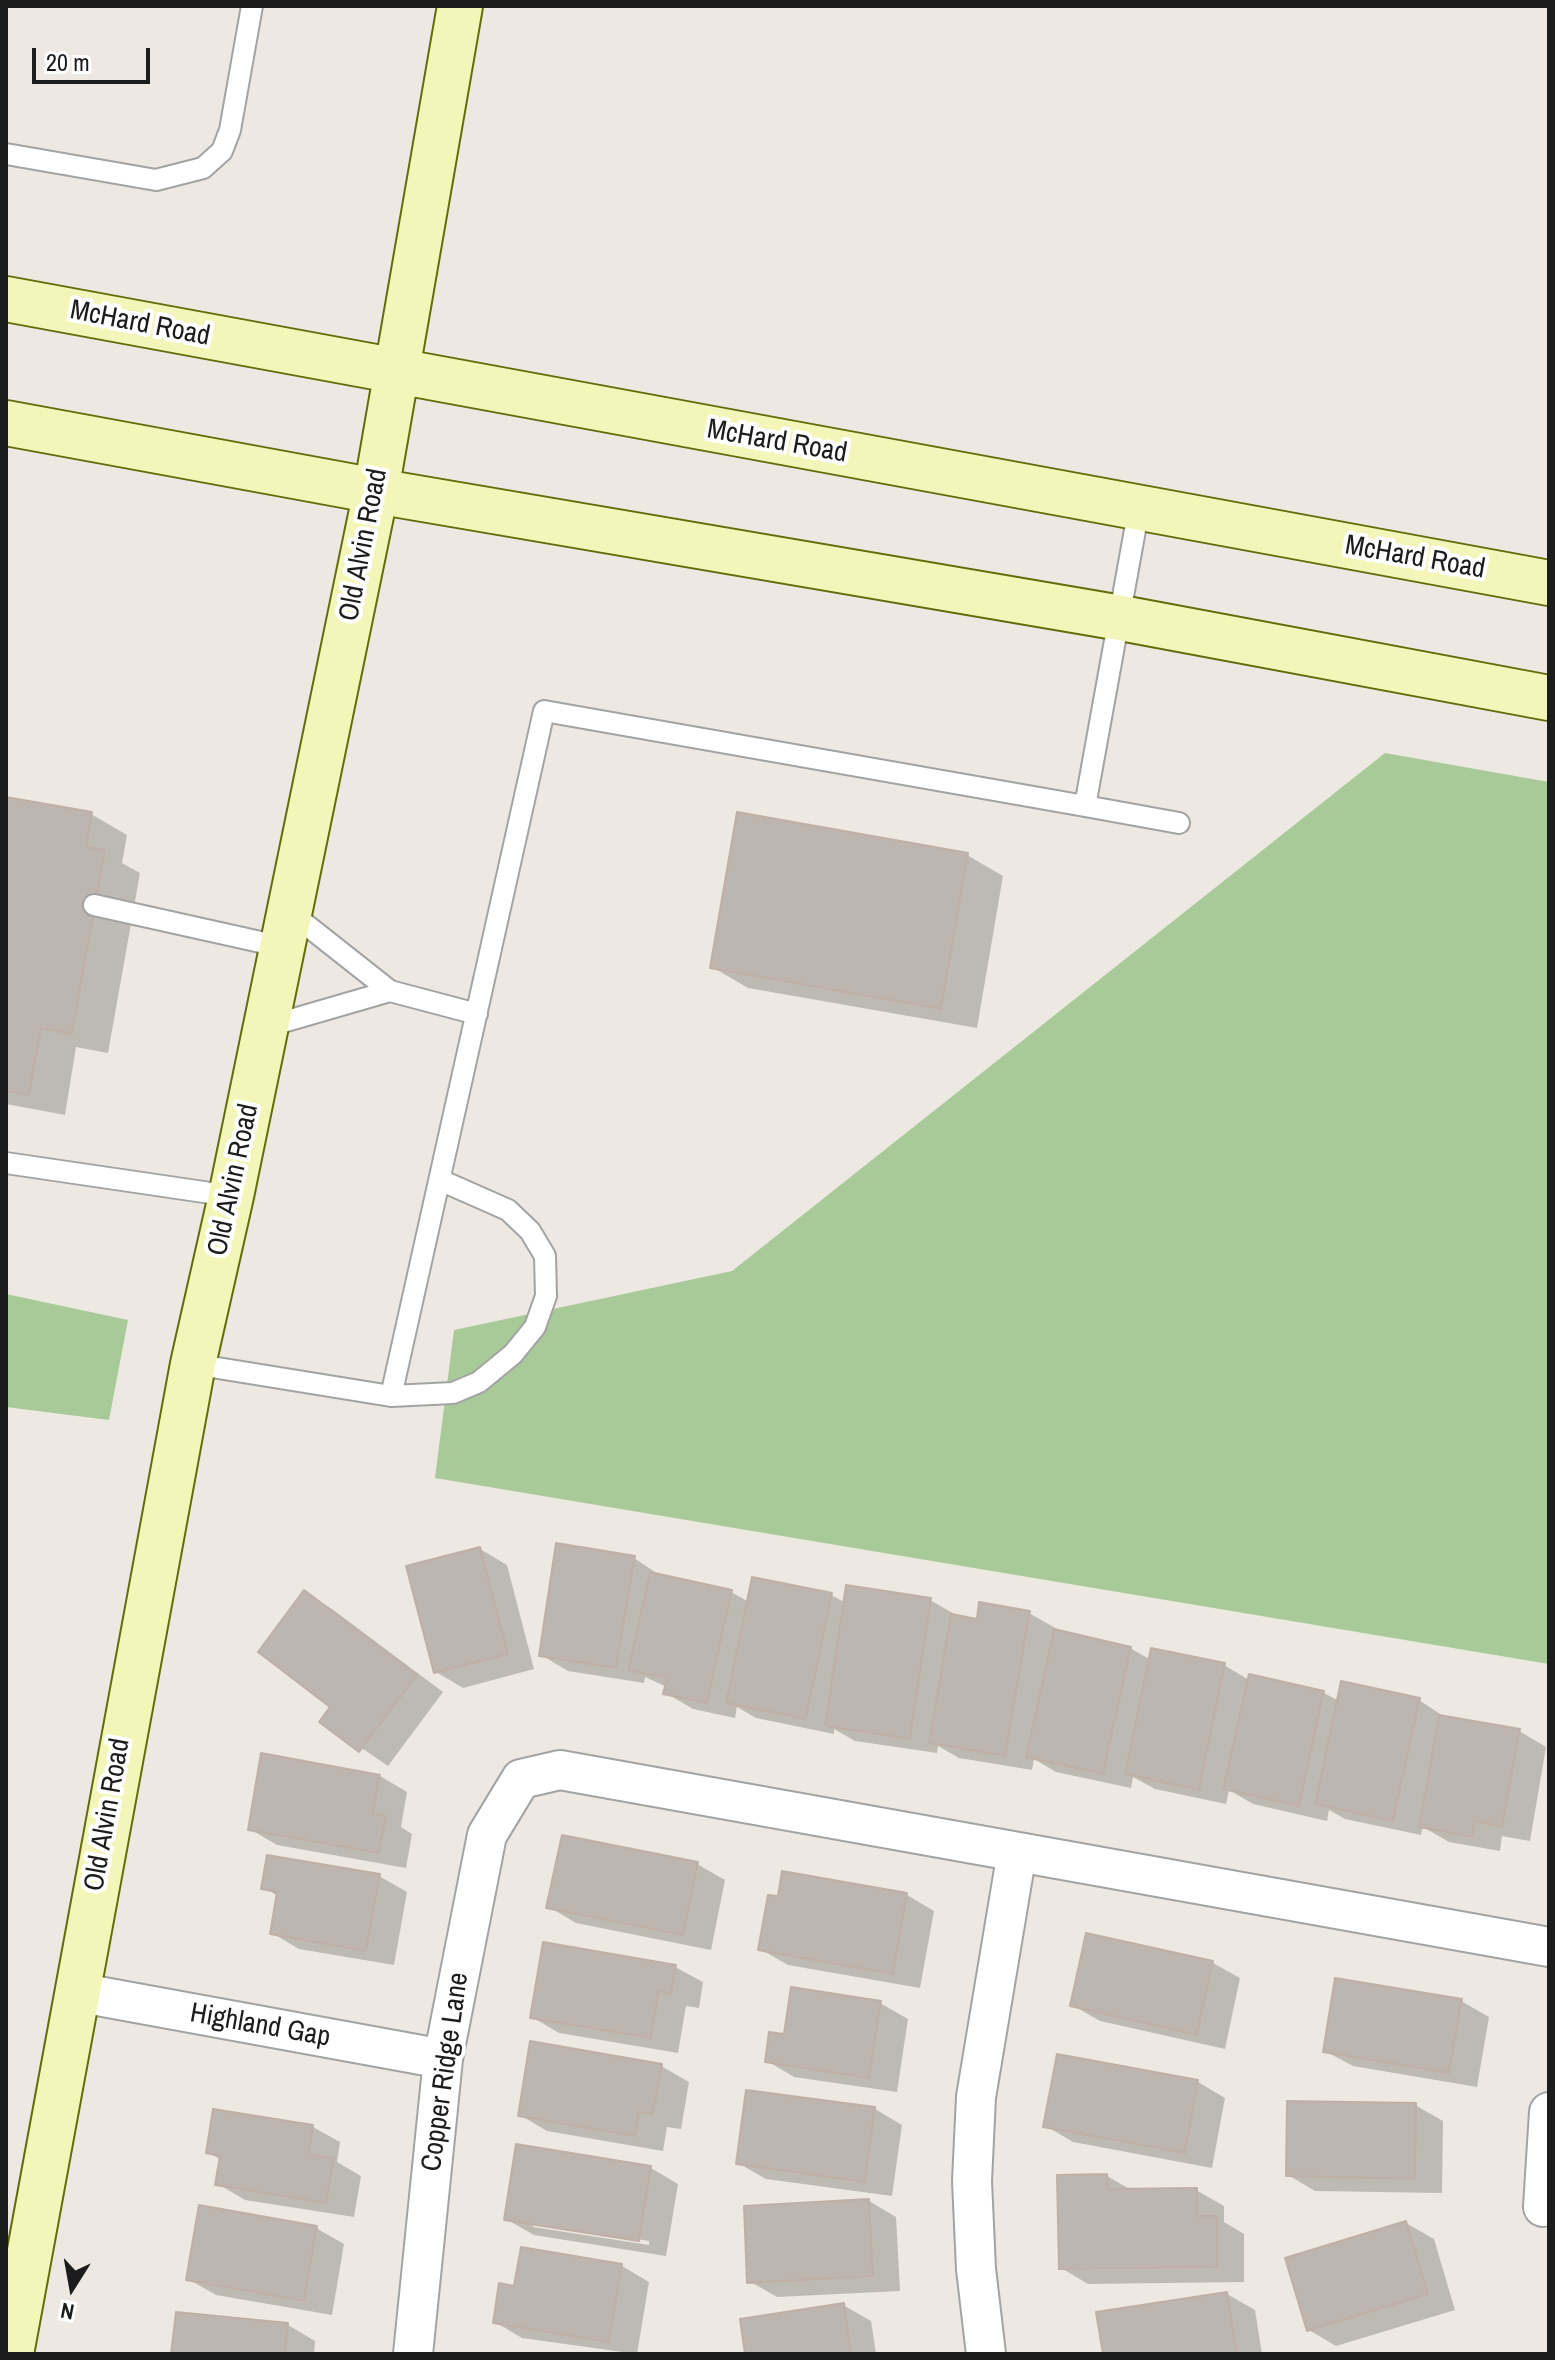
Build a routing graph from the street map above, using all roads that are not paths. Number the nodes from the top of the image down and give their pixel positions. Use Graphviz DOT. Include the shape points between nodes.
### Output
graph roads {
  1 [pos="252,6"];
  2 [pos="460,6"];
  3 [pos="6,154"];
  4 [pos="6,299"];
  5 [pos="397,373"];
  6 [pos="6,423"];
  7 [pos="376,491"];
  8 [pos="1139,508"];
  9 [pos="1549,583"];
  10 [pos="1121,618"];
  11 [pos="1549,698"];
  12 [pos="1085,806"];
  13 [pos="1179,823"];
  14 [pos="94,905"];
  15 [pos="286,930"];
  16 [pos="390,991"];
  17 [pos="477,1014"];
  18 [pos="266,1027"];
  19 [pos="6,1163"];
  20 [pos="440,1180"];
  21 [pos="231,1196"];
  22 [pos="193,1364"];
  23 [pos="391,1396"];
  24 [pos="1017,1852"];
  25 [pos="1549,1947"];
  26 [pos="76,1992"];
  27 [pos="443,2059"];
  28 [pos="1549,2112"];
  29 [pos="1543,2207"];
  30 [pos="11,2354"];
  31 [pos="413,2354"];
  32 [pos="986,2354"];
  1 -- 3 [label="lane" via="230,130 222,151 203,168 156,180"];
  2 -- 5 [label="main road, Old Alvin Road"];
  4 -- 5 [label="main road, McHard Road"];
  5 -- 7 [label="main road, Old Alvin Road"];
  5 -- 8 [label="main road, McHard Road"];
  6 -- 7 [label="main road"];
  7 -- 10 [label="main road"];
  7 -- 15 [label="main road, Old Alvin Road"];
  8 -- 9 [label="main road, McHard Road"];
  8 -- 10 [label="lane"];
  10 -- 11 [label="main road"];
  10 -- 12 [label="lane"];
  12 -- 13 [label="lane"];
  12 -- 17 [label="lane" via="544,711"];
  14 -- 15 [label="lane"];
  15 -- 16 [label="lane"];
  15 -- 18 [label="main road, Old Alvin Road"];
  16 -- 17 [label="lane"];
  16 -- 18 [label="lane"];
  17 -- 20 [label="lane"];
  18 -- 21 [label="main road, Old Alvin Road"];
  19 -- 21 [label="lane"];
  20 -- 23 [label="lane"];
  20 -- 23 [label="lane" via="508,1210 530,1231 545,1256 546,1296 535,1327 479,1382 453,1393"];
  21 -- 22 [label="main road, Old Alvin Road"];
  22 -- 23 [label="lane"];
  22 -- 26 [label="main road, Old Alvin Road"];
  24 -- 25 [label="street"];
  24 -- 27 [label="street, Copper Ridge Lane" via="560,1770 521,1779 487,1835"];
  24 -- 32 [label="street" via="976,2097 972,2181"];
  26 -- 27 [label="street, Highland Gap"];
  26 -- 30 [label="main road, Old Alvin Road"];
  27 -- 31 [label="street, Copper Ridge Lane"];
  28 -- 29 [label="street"];
}
